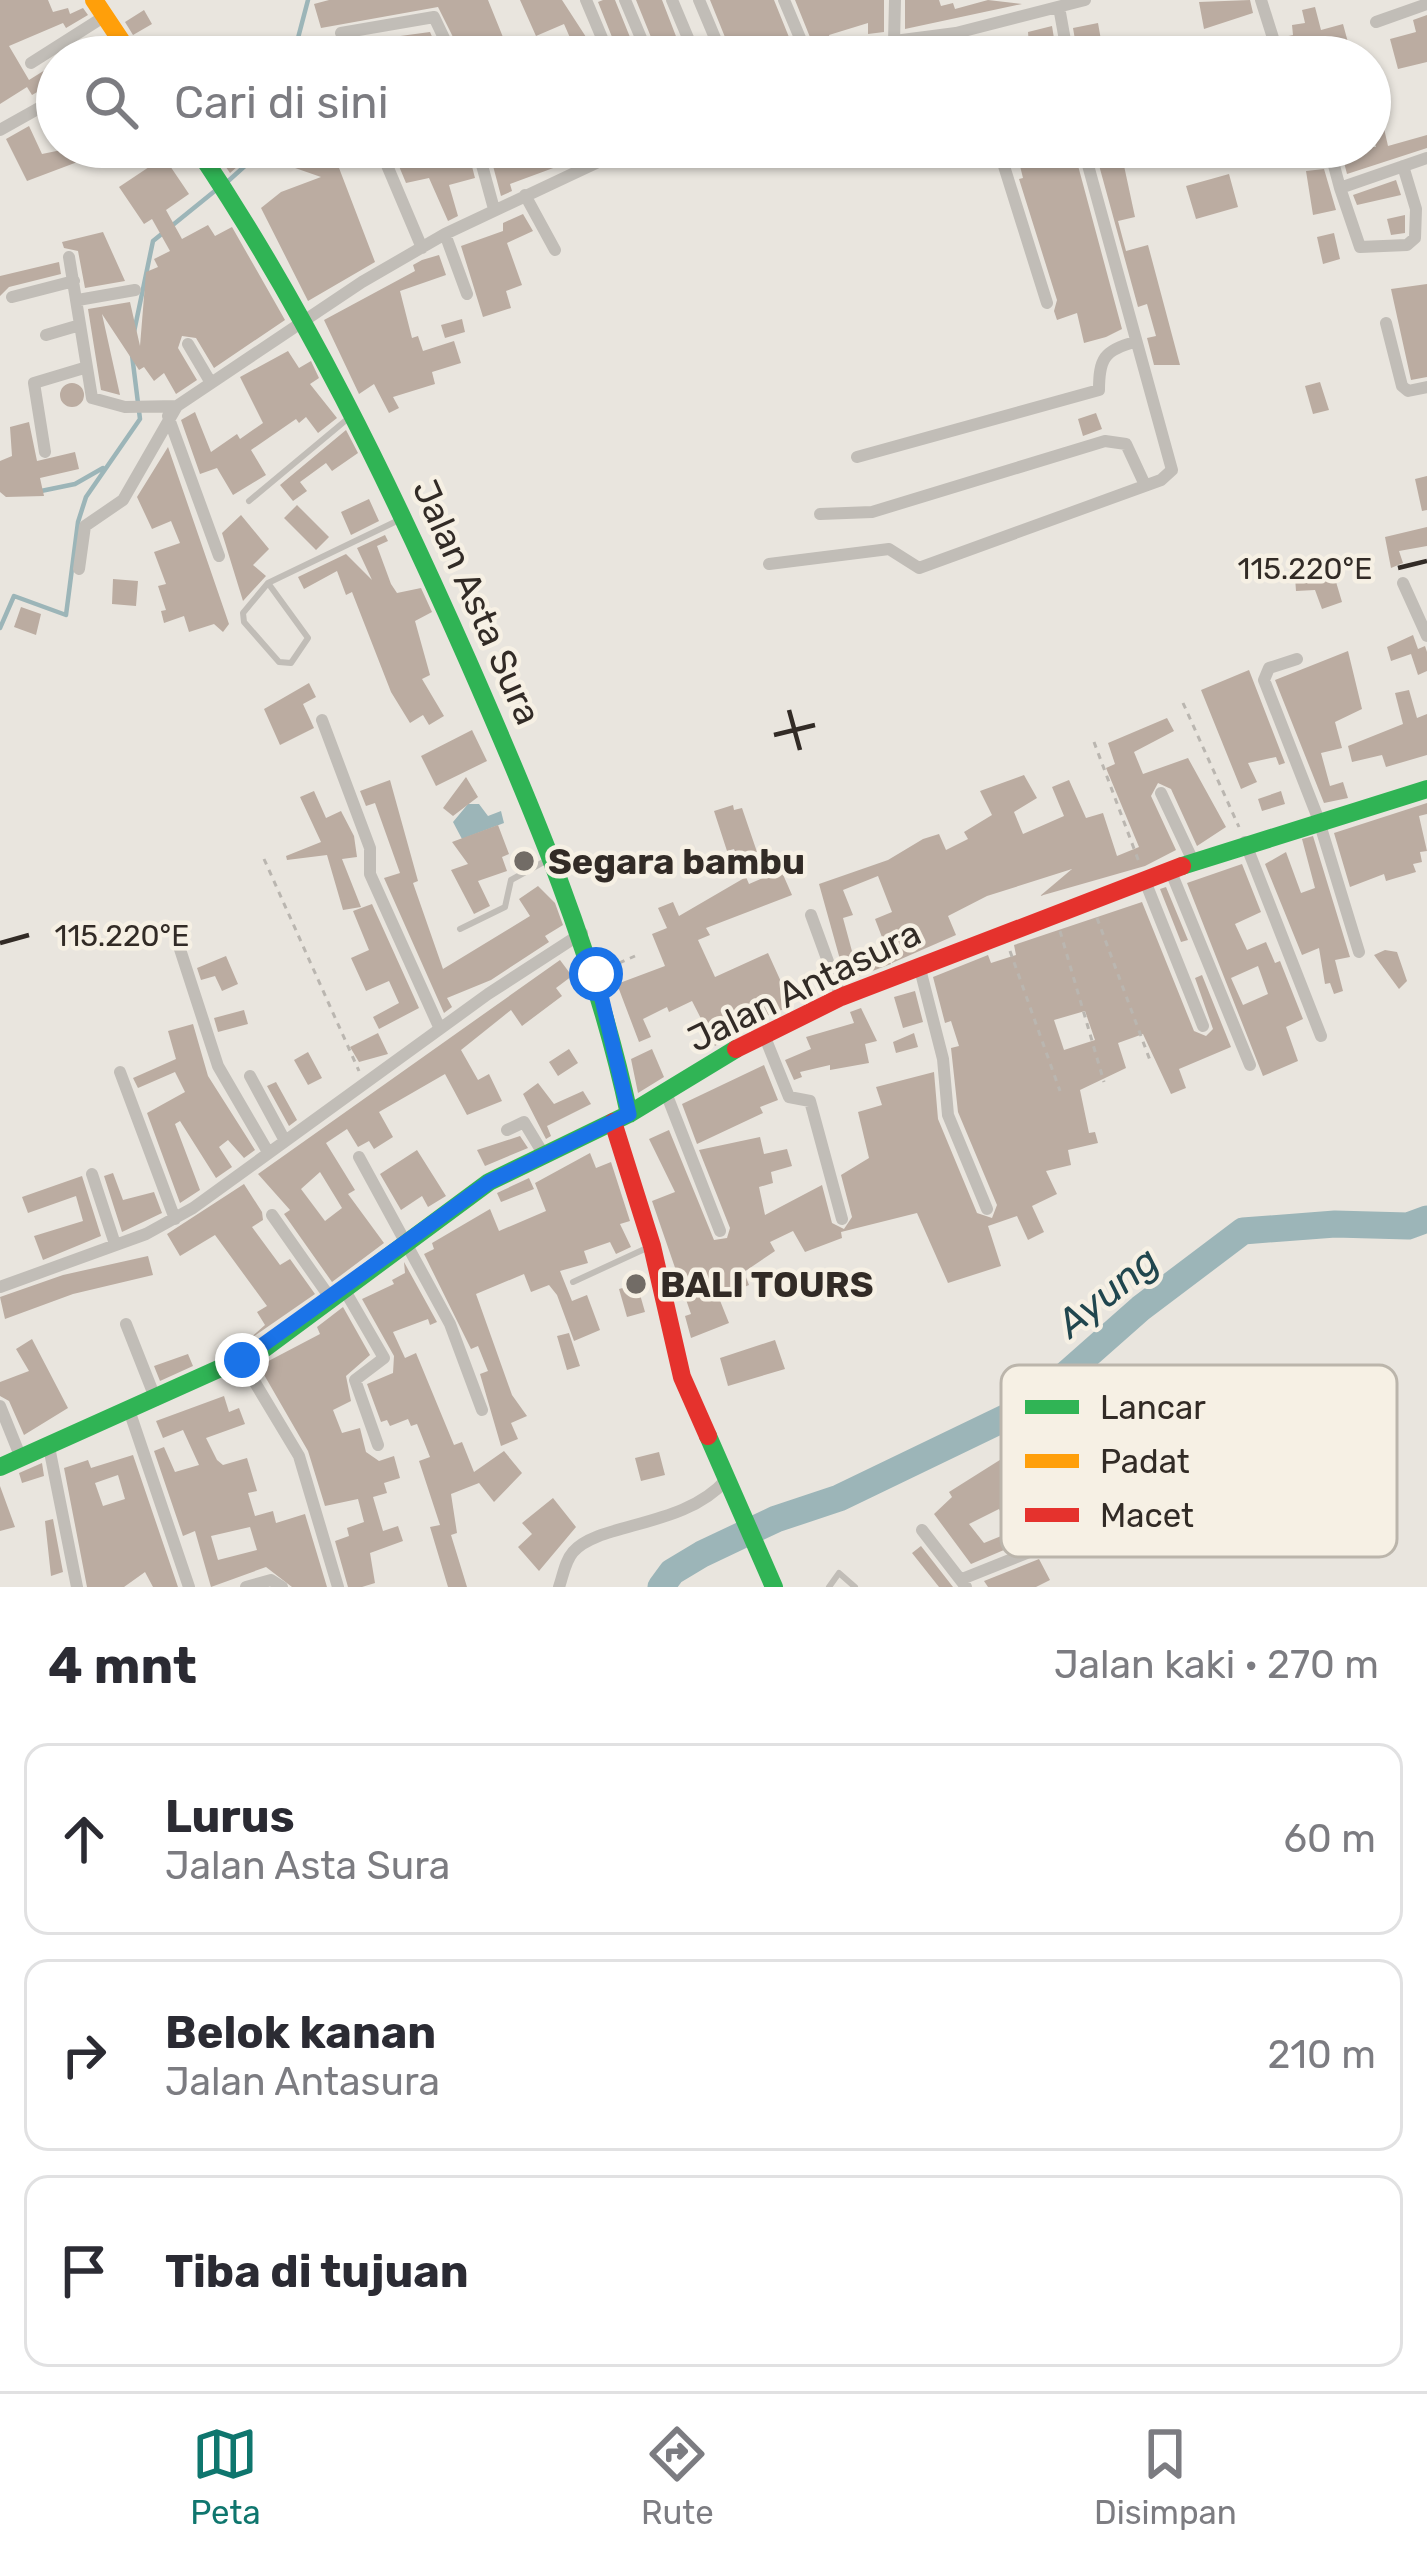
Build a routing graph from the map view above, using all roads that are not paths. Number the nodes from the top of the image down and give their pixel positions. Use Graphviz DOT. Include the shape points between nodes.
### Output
graph roads {
  1 [pos="586,0"];
  2 [pos="625,0"];
  3 [pos="672,0"];
  4 [pos="699,0"];
  5 [pos="784,0"];
  6 [pos="895,0"];
  7 [pos="1015,0"];
  8 [pos="1085,0"];
  9 [pos="1262,0"];
  10 [pos="1427,4"];
  11 [pos="1049,6"];
  12 [pos="100,8"];
  13 [pos="1019,18"];
  14 [pos="1376,22"];
  15 [pos="341,33"];
  16 [pos="956,33"];
  17 [pos="65,36"];
  18 [pos="118,36"];
  19 [pos="443,36"];
  20 [pos="601,36"];
  21 [pos="640,36"];
  22 [pos="687,36"];
  23 [pos="714,36"];
  24 [pos="799,36"];
  25 [pos="894,36"];
  26 [pos="935,36"];
  27 [pos="958,36"];
  28 [pos="1060,36"];
  29 [pos="1273,36"];
  30 [pos="36,60"];
  31 [pos="32,63"];
  32 [pos="36,110"];
  33 [pos="0,130"];
  34 [pos="1427,158"];
  35 [pos="1403,166"];
  36 [pos="211,168"];
  37 [pos="388,168"];
  38 [pos="483,168"];
  39 [pos="592,168"];
  40 [pos="1005,168"];
  41 [pos="1089,168"];
  42 [pos="1335,168"];
  43 [pos="1340,188"];
  44 [pos="525,195"];
  45 [pos="494,209"];
  46 [pos="445,234"];
  47 [pos="422,248"];
  48 [pos="555,250"];
  49 [pos="69,256"];
  50 [pos="74,281"];
  51 [pos="135,290"];
  52 [pos="467,295"];
  53 [pos="12,297"];
  54 [pos="78,300"];
  55 [pos="1047,303"];
  56 [pos="304,321"];
  57 [pos="1386,322"];
  58 [pos="80,326"];
  59 [pos="46,335"];
  60 [pos="1135,341"];
  61 [pos="188,344"];
  62 [pos="84,368"];
  63 [pos="211,383"];
  64 [pos="1427,388"];
  65 [pos="172,411"];
  66 [pos="354,414"];
  67 [pos="45,452"];
  68 [pos="857,457"];
  69 [pos="1145,485"];
  70 [pos="249,501"];
  71 [pos="820,514"];
  72 [pos="404,517"];
  73 [pos="219,556"];
  74 [pos="769,564"];
  75 [pos="80,569"];
  76 [pos="268,583"];
  77 [pos="1403,583"];
  78 [pos="1427,636"];
  79 [pos="1297,659"];
  80 [pos="322,720"];
  81 [pos="1427,788"];
  82 [pos="1161,793"];
  83 [pos="1318,818"];
  84 [pos="1245,842"];
  85 [pos="552,858"];
  86 [pos="1194,862"];
  87 [pos="1171,872"];
  88 [pos="1145,881"];
  89 [pos="811,915"];
  90 [pos="460,929"];
  91 [pos="582,933"];
  92 [pos="177,940"];
  93 [pos="1359,952"];
  94 [pos="919,965"];
  95 [pos="841,998"];
  96 [pos="1203,1026"];
  97 [pos="440,1029"];
  98 [pos="764,1035"];
  99 [pos="1321,1036"];
  100 [pos="1250,1065"];
  101 [pos="120,1072"];
  102 [pos="250,1076"];
  103 [pos="666,1093"];
  104 [pos="621,1118"];
  105 [pos="507,1130"];
  106 [pos="284,1139"];
  107 [pos="268,1152"];
  108 [pos="544,1155"];
  109 [pos="359,1157"];
  110 [pos="92,1174"];
  111 [pos="987,1209"];
  112 [pos="272,1215"];
  113 [pos="175,1219"];
  114 [pos="842,1219"];
  115 [pos="720,1231"];
  116 [pos="408,1240"];
  117 [pos="115,1244"];
  118 [pos="652,1246"];
  119 [pos="573,1282"];
  120 [pos="0,1287"];
  121 [pos="337,1294"];
  122 [pos="126,1324"];
  123 [pos="242,1360"];
  124 [pos="156,1401"];
  125 [pos="0,1406"];
  126 [pos="482,1410"];
  127 [pos="130,1413"];
  128 [pos="378,1444"];
  129 [pos="49,1447"];
  130 [pos="21,1458"];
  131 [pos="0,1467"];
  132 [pos="726,1480"];
  133 [pos="922,1530"];
  134 [pos="1019,1557"];
  135 [pos="964,1583"];
  136 [pos="77,1587"];
  137 [pos="189,1587"];
  138 [pos="246,1587"];
  139 [pos="282,1587"];
  140 [pos="338,1587"];
  141 [pos="559,1587"];
  142 [pos="774,1587"];
  143 [pos="829,1587"];
  144 [pos="855,1587"];
  1 -- 20 [label="street"];
  2 -- 21 [label="street"];
  3 -- 22 [label="street"];
  4 -- 23 [label="street"];
  5 -- 24 [label="street"];
  6 -- 25 [label="street"];
  7 -- 13 [label="street"];
  8 -- 11 [label="street"];
  9 -- 29 [label="street"];
  10 -- 14 [label="street"];
  11 -- 13 [label="street"];
  11 -- 28 [label="street"];
  12 -- 17 [label="street"];
  12 -- 18 [label="street"];
  13 -- 16 [label="street"];
  15 -- 19 [label="street" via="434,17"];
  16 -- 26 [label="street"];
  16 -- 27 [label="street"];
  30 -- 31 [label="street"];
  32 -- 33 [label="street"];
  34 -- 35 [label="street"];
  35 -- 43 [label="street"];
  35 -- 43 [label="street" via="1418,220 1410,244 1360,247"];
  36 -- 56 [label="street, Jalan Asta Sura"];
  37 -- 47 [label="street"];
  38 -- 45 [label="street"];
  39 -- 44 [label="street"];
  40 -- 55 [label="street"];
  41 -- 60 [label="street"];
  42 -- 43 [label="street"];
  44 -- 45 [label="street"];
  44 -- 48 [label="street"];
  45 -- 46 [label="street"];
  46 -- 47 [label="street"];
  46 -- 52 [label="street"];
  47 -- 56 [label="street"];
  49 -- 50 [label="street"];
  50 -- 53 [label="street"];
  50 -- 54 [label="street"];
  51 -- 54 [label="street"];
  54 -- 58 [label="street"];
  56 -- 63 [label="street"];
  56 -- 66 [label="street, Jalan Asta Sura"];
  57 -- 64 [label="street" via="1402,386"];
  58 -- 59 [label="street"];
  58 -- 62 [label="street"];
  60 -- 68 [label="street" via="1111,348 1100,362 1099,390"];
  60 -- 69 [label="street" via="1173,463 1167,476"];
  61 -- 63 [label="street"];
  62 -- 65 [label="street" via="96,403"];
  62 -- 67 [label="street" via="34,383"];
  63 -- 65 [label="street"];
  65 -- 73 [label="street"];
  65 -- 75 [label="street" via="124,500 82,530"];
  66 -- 70 [label="lane"];
  66 -- 72 [label="street, Jalan Asta Sura"];
  69 -- 71 [label="street" via="1119,440 872,512"];
  69 -- 74 [label="street" via="920,568 890,549"];
  72 -- 76 [label="lane"];
  72 -- 85 [label="street, Jalan Asta Sura"];
  76 -- 76 [label="lane" via="308,638 291,663 279,662 242,616"];
  77 -- 78 [label="street"];
  79 -- 83 [label="street" via="1267,669 1264,680"];
  80 -- 97 [label="street" via="370,848 370,874"];
  81 -- 83 [label="street, Jalan Antasura"];
  82 -- 86 [label="street"];
  83 -- 84 [label="street, Jalan Antasura"];
  83 -- 93 [label="street"];
  84 -- 86 [label="street, Jalan Antasura"];
  84 -- 99 [label="street"];
  85 -- 90 [label="lane" via="511,880 505,907"];
  85 -- 91 [label="street, Jalan Asta Sura"];
  86 -- 87 [label="street, Jalan Antasura"];
  87 -- 88 [label="street, Jalan Antasura"];
  87 -- 100 [label="street"];
  88 -- 94 [label="street, Jalan Antasura"];
  88 -- 96 [label="street"];
  89 -- 95 [label="street"];
  91 -- 97 [label="street"];
  91 -- 104 [label="street, Jalan Asta Sura"];
  92 -- 107 [label="street" via="218,1066"];
  94 -- 95 [label="street, Jalan Antasura"];
  94 -- 111 [label="street" via="948,1115"];
  95 -- 98 [label="street, Jalan Antasura"];
  97 -- 106 [label="street"];
  98 -- 103 [label="street, Jalan Antasura"];
  98 -- 114 [label="street" via="789,1097 810,1101"];
  101 -- 113 [label="street"];
  102 -- 106 [label="street"];
  103 -- 104 [label="street, Jalan Antasura"];
  103 -- 115 [label="street"];
  104 -- 108 [label="street, Jalan Antasura"];
  104 -- 118 [label="street, Jalan Asta Sura"];
  105 -- 108 [label="street" via="524,1123"];
  106 -- 107 [label="street"];
  107 -- 113 [label="street"];
  108 -- 116 [label="street, Jalan Antasura" via="489,1182"];
  109 -- 116 [label="street"];
  110 -- 117 [label="street"];
  112 -- 121 [label="street"];
  113 -- 117 [label="street"];
  116 -- 121 [label="street, Jalan Antasura"];
  116 -- 126 [label="street"];
  117 -- 120 [label="street"];
  118 -- 119 [label="lane"];
  118 -- 132 [label="street, Jalan Asta Sura" via="682,1376"];
  121 -- 123 [label="street, Jalan Antasura"];
  121 -- 128 [label="street" via="384,1358 355,1380"];
  122 -- 124 [label="street"];
  123 -- 124 [label="street, Jalan Antasura"];
  123 -- 140 [label="street" via="298,1456"];
  124 -- 127 [label="street, Jalan Antasura"];
  125 -- 130 [label="street"];
  127 -- 129 [label="street, Jalan Antasura"];
  127 -- 137 [label="street"];
  129 -- 130 [label="street, Jalan Antasura"];
  129 -- 136 [label="street"];
  130 -- 131 [label="street, Jalan Antasura"];
  132 -- 141 [label="street" via="684,1512 582,1544"];
  132 -- 142 [label="street, Jalan Asta Sura"];
  133 -- 135 [label="street"];
  134 -- 135 [label="street"];
  138 -- 139 [label="street" via="272,1580"];
  143 -- 144 [label="lane" via="839,1573"];
}
